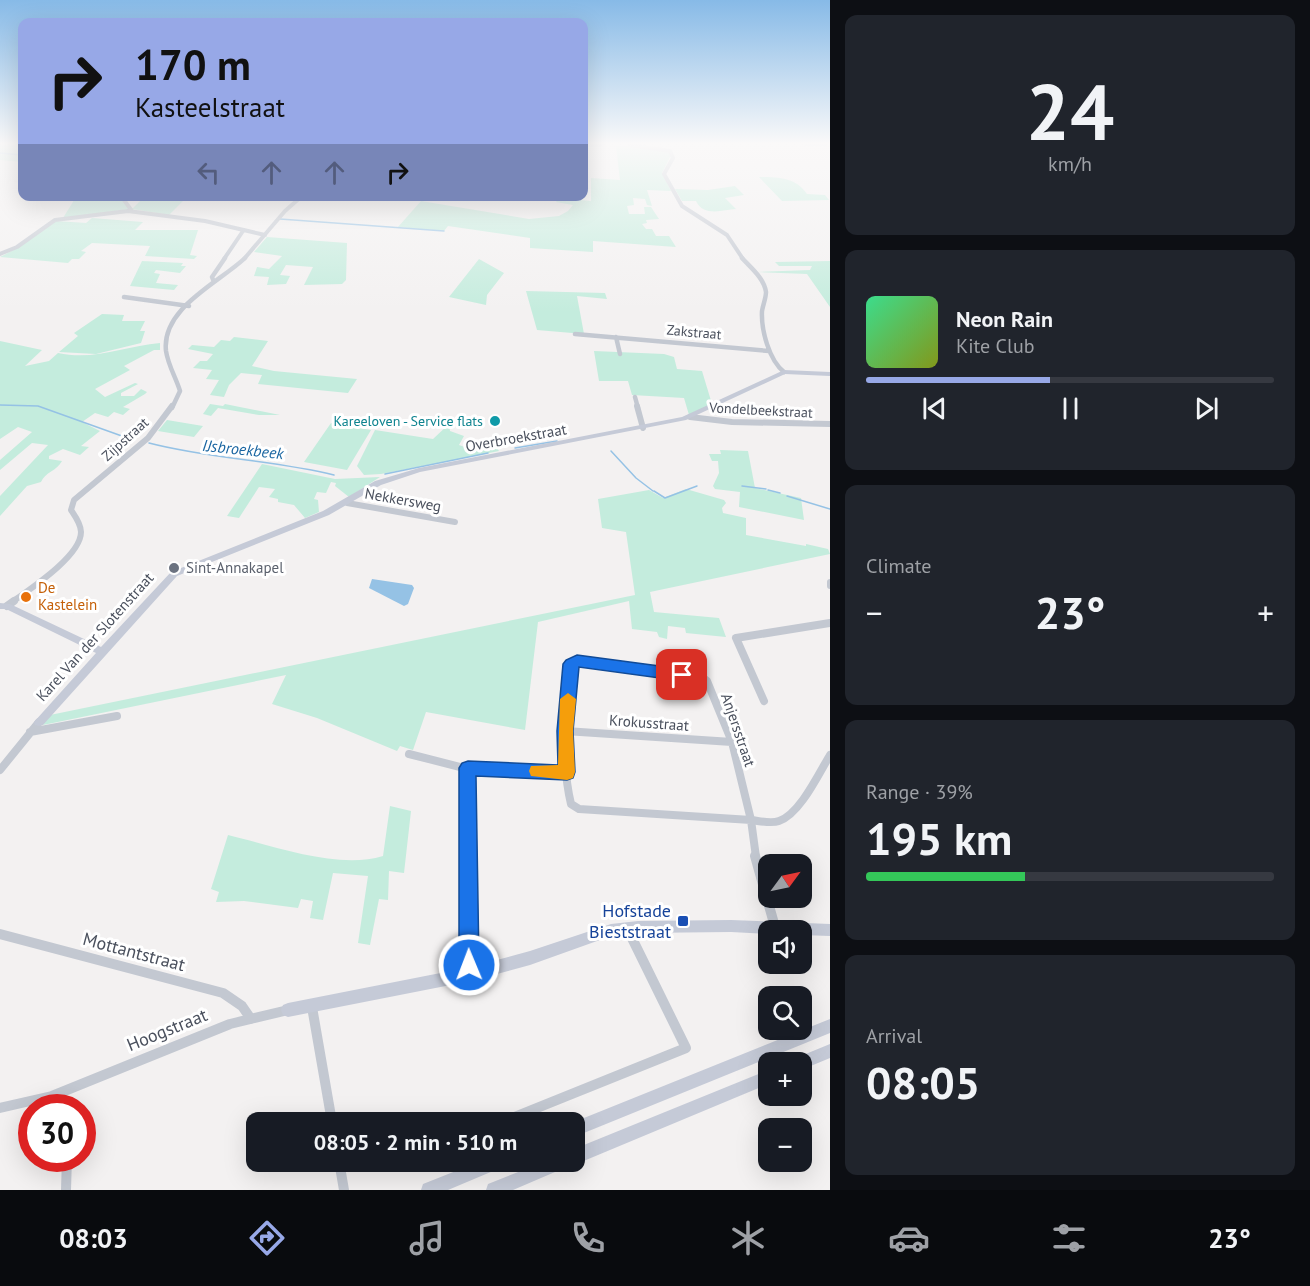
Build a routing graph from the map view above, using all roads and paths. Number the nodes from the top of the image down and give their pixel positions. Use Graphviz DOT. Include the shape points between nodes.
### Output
graph roads {
  1 [pos="125,201"];
  2 [pos="296,201"];
  3 [pos="679,201"];
  4 [pos="132,211"];
  5 [pos="243,231"];
  6 [pos="265,235"];
  7 [pos="0,254"];
  8 [pos="214,282"];
  9 [pos="124,297"];
  10 [pos="189,306"];
  11 [pos="575,334"];
  12 [pos="616,337"];
  13 [pos="769,351"];
  14 [pos="620,354"];
  15 [pos="783,372"];
  16 [pos="830,374"];
  17 [pos="635,397"];
  18 [pos="690,417"];
  19 [pos="830,424"];
  20 [pos="643,428"];
  21 [pos="394,476"];
  22 [pos="347,503"];
  23 [pos="455,522"];
  24 [pos="3,606"];
  25 [pos="830,623"];
  26 [pos="102,652"];
  27 [pos="764,702"];
  28 [pos="117,716"];
  29 [pos="39,722"];
  30 [pos="565,731"];
  31 [pos="30,732"];
  32 [pos="732,742"];
  33 [pos="408,754"];
  34 [pos="830,755"];
  35 [pos="468,768"];
  36 [pos="0,770"];
  37 [pos="567,772"];
  38 [pos="751,820"];
  39 [pos="774,920"];
  40 [pos="758,927"];
  41 [pos="627,928"];
  42 [pos="812,929"];
  43 [pos="830,930"];
  44 [pos="0,934"];
  45 [pos="471,974"];
  46 [pos="312,1006"];
  47 [pos="288,1010"];
  48 [pos="251,1019"];
  49 [pos="830,1026"];
  50 [pos="830,1051"];
  51 [pos="812,1058"];
  52 [pos="758,1081"];
  53 [pos="62,1092"];
  54 [pos="0,1108"];
  55 [pos="330,1112"];
  56 [pos="527,1112"];
  57 [pos="585,1126"];
  58 [pos="585,1152"];
  59 [pos="67,1172"];
  60 [pos="341,1172"];
  61 [pos="473,1172"];
  62 [pos="537,1172"];
  63 [pos="66,1190"];
  64 [pos="344,1190"];
  65 [pos="429,1190"];
  66 [pos="494,1190"];
  1 -- 4 [label="street"];
  2 -- 6 [label="street, Zijpstraat"];
  3 -- 13 [label="street" via="727,235 761,278 766,293 762,314"];
  4 -- 5 [label="street" via="205,221"];
  4 -- 7 [label="street" via="55,220 24,243"];
  5 -- 6 [label="street"];
  5 -- 8 [label="street" via="212,277"];
  6 -- 8 [label="street, Zijpstraat" via="239,264"];
  8 -- 10 [label="street, Zijpstraat"];
  9 -- 10 [label="street"];
  10 -- 24 [label="street, Zijpstraat" via="166,342 167,360 180,391 176,402 143,443 74,500 71,510 81,532 79,541 61,564"];
  11 -- 12 [label="street, Zakstraat"];
  12 -- 13 [label="street, Zakstraat"];
  12 -- 14 [label="street"];
  13 -- 15 [label="street"];
  15 -- 16 [label="street"];
  15 -- 18 [label="street, Overbroekstraat"];
  17 -- 20 [label="street"];
  18 -- 19 [label="street, Vondelbeekstraat"];
  18 -- 20 [label="street, Overbroekstraat"];
  20 -- 21 [label="street, Overbroekstraat"];
  21 -- 22 [label="street, Karel Van der Slotenstraat"];
  22 -- 23 [label="street, Nekkersweg"];
  22 -- 26 [label="street, Karel Van der Slotenstraat" via="174,574"];
  24 -- 26 [label="street"];
  25 -- 27 [label="street" via="736,638"];
  26 -- 29 [label="street, Karel Van der Slotenstraat"];
  28 -- 31 [label="street"];
  29 -- 31 [label="street, Karel Van der Slotenstraat"];
  30 -- 32 [label="street, Krokusstraat"];
  30 -- 32 [label="street, Anjersstraat" via="571,664 577,661 703,678"];
  30 -- 37 [label="street, Anjersstraat"];
  31 -- 36 [label="street, Karel Van der Slotenstraat"];
  32 -- 38 [label="street, Anjersstraat"];
  33 -- 35 [label="street"];
  34 -- 38 [label="street" via="787,817 774,822"];
  35 -- 37 [label="street"];
  35 -- 45 [label="street"];
  37 -- 38 [label="street, Anjersstraat" via="571,804 579,808"];
  38 -- 39 [label="street" via="756,861"];
  40 -- 41 [label="street"];
  41 -- 45 [label="street"];
  41 -- 56 [label="street" via="686,1048"];
  42 -- 43 [label="street"];
  44 -- 48 [label="street, Mottantstraat" via="223,993 242,1006"];
  45 -- 46 [label="street"];
  46 -- 47 [label="street"];
  46 -- 55 [label="street"];
  47 -- 48 [label="street, Hoogstraat"];
  48 -- 53 [label="street, Hoogstraat"];
  49 -- 57 [label="street"];
  50 -- 51 [label="street"];
  52 -- 58 [label="street"];
  53 -- 54 [label="street, Hoogstraat"];
  59 -- 63 [label="street"];
  60 -- 64 [label="street"];
  61 -- 65 [label="street"];
  62 -- 66 [label="street"];
}
